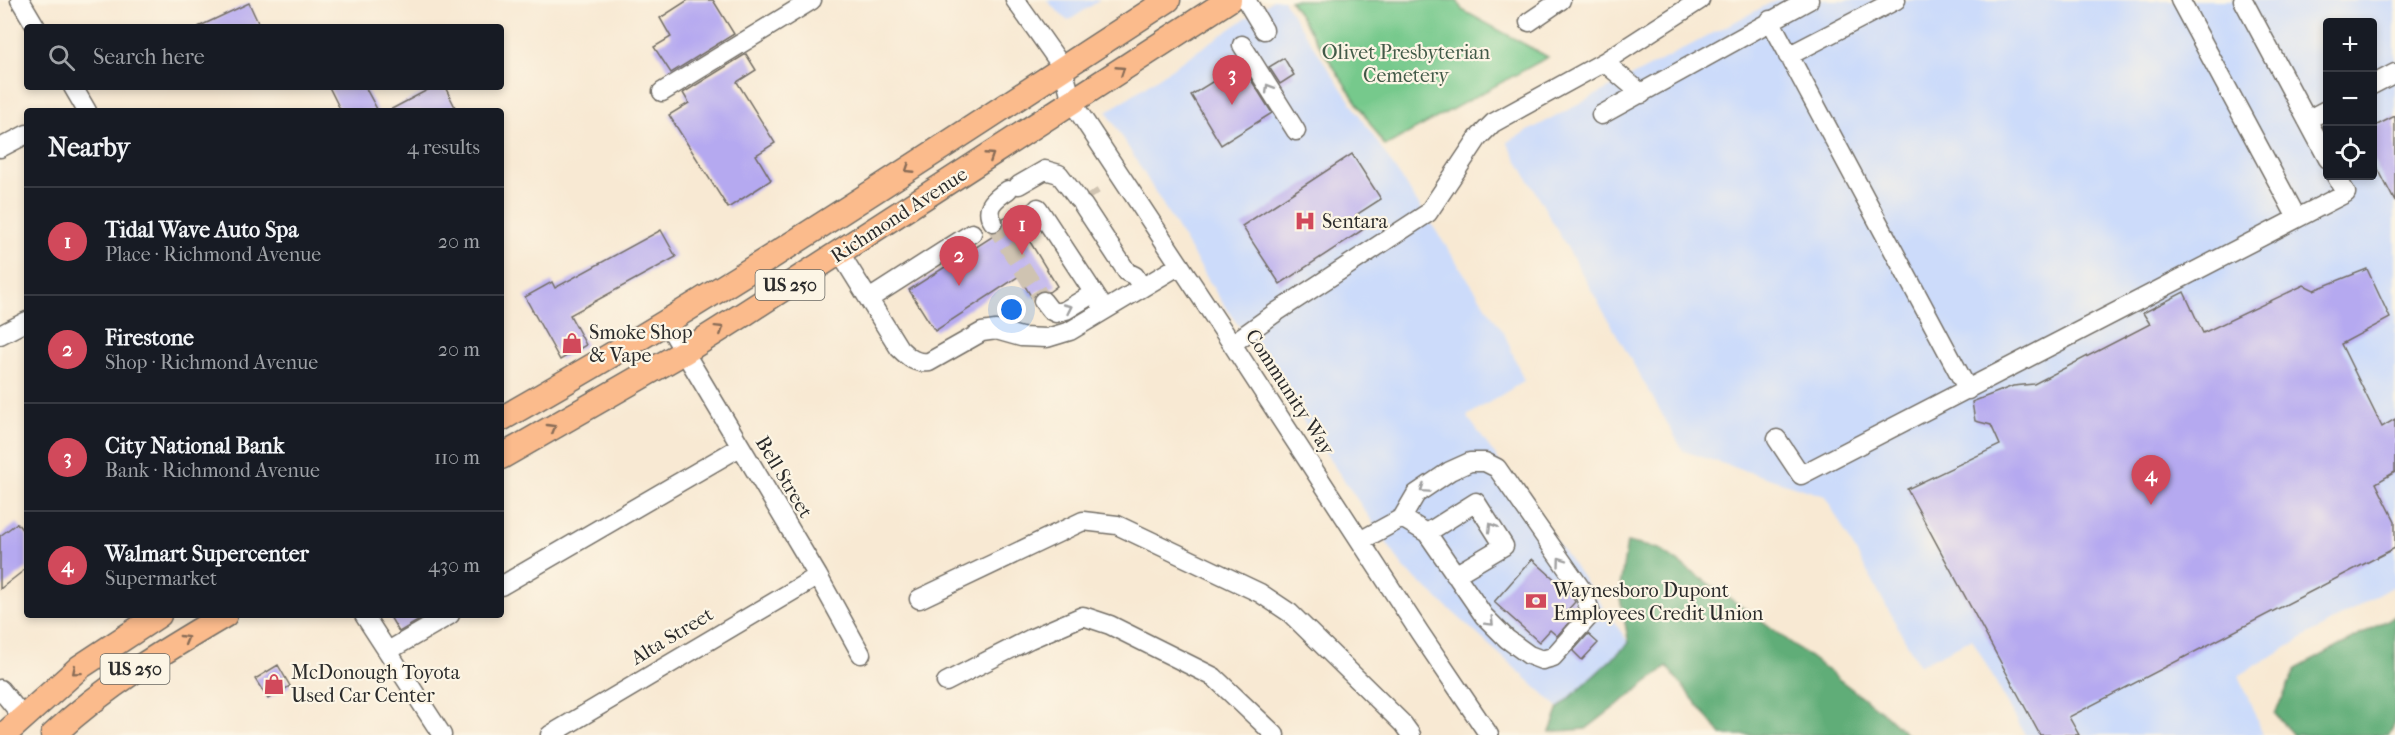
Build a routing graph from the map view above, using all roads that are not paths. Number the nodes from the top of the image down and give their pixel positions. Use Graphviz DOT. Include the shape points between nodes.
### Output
graph roads {
  1 [pos="20,0"];
  2 [pos="812,0"];
  3 [pos="1015,0"];
  4 [pos="1168,0"];
  5 [pos="1228,0"];
  6 [pos="1246,0"];
  7 [pos="1561,0"];
  8 [pos="1700,0"];
  9 [pos="1809,0"];
  10 [pos="1896,0"];
  11 [pos="2180,0"];
  12 [pos="2243,0"];
  13 [pos="1770,20"];
  14 [pos="1529,22"];
  15 [pos="34,24"];
  16 [pos="1264,30"];
  17 [pos="1242,45"];
  18 [pos="1788,56"];
  19 [pos="1604,62"];
  20 [pos="1063,68"];
  21 [pos="2395,73"];
  22 [pos="2377,83"];
  23 [pos="74,90"];
  24 [pos="662,92"];
  25 [pos="1642,94"];
  26 [pos="1072,102"];
  27 [pos="80,108"];
  28 [pos="2323,112"];
  29 [pos="1601,115"];
  30 [pos="2307,120"];
  31 [pos="1296,131"];
  32 [pos="24,136"];
  33 [pos="0,148"];
  34 [pos="2323,150"];
  35 [pos="2338,180"];
  36 [pos="1038,208"];
  37 [pos="2297,218"];
  38 [pos="993,222"];
  39 [pos="972,233"];
  40 [pos="840,253"];
  41 [pos="1180,265"];
  42 [pos="1139,282"];
  43 [pos="1094,293"];
  44 [pos="869,299"];
  45 [pos="1043,301"];
  46 [pos="1105,310"];
  47 [pos="24,323"];
  48 [pos="667,323"];
  49 [pos="0,335"];
  50 [pos="1232,344"];
  51 [pos="684,351"];
  52 [pos="1968,390"];
  53 [pos="504,417"];
  54 [pos="1777,439"];
  55 [pos="740,447"];
  56 [pos="504,455"];
  57 [pos="1402,518"];
  58 [pos="1427,533"];
  59 [pos="1360,542"];
  60 [pos="1455,575"];
  61 [pos="818,576"];
  62 [pos="504,584"];
  63 [pos="919,599"];
  64 [pos="154,618"];
  65 [pos="220,618"];
  66 [pos="366,618"];
  67 [pos="445,618"];
  68 [pos="388,651"];
  69 [pos="861,654"];
  70 [pos="946,681"];
  71 [pos="0,689"];
  72 [pos="23,717"];
  73 [pos="4,735"];
  74 [pos="53,735"];
  75 [pos="442,735"];
  76 [pos="550,735"];
  77 [pos="1275,735"];
  78 [pos="1411,735"];
  79 [pos="1489,735"];
  1 -- 15 [label="street"];
  2 -- 24 [label="street"];
  3 -- 20 [label="street"];
  4 -- 20 [label="main road, Richmond Avenue / US 250"];
  26 -- 5 [label="main road, Richmond Avenue / US 250, one-way"];
  6 -- 16 [label="street"];
  7 -- 14 [label="street"];
  8 -- 19 [label="street"];
  9 -- 13 [label="street"];
  10 -- 18 [label="street"];
  11 -- 37 [label="street"];
  12 -- 30 [label="street"];
  13 -- 18 [label="street"];
  13 -- 25 [label="street"];
  31 -- 17 [label="street, one-way"];
  18 -- 52 [label="street"];
  19 -- 25 [label="street"];
  19 -- 50 [label="street" via="1493,123 1478,138 1428,213"];
  20 -- 26 [label="street, Community Way"];
  20 -- 48 [label="main road, Richmond Avenue / US 250, one-way"];
  21 -- 22 [label="street"];
  23 -- 27 [label="street"];
  25 -- 29 [label="street"];
  40 -- 26 [label="main road, Richmond Avenue / US 250, one-way"];
  26 -- 41 [label="street, Community Way"];
  28 -- 30 [label="street"];
  30 -- 34 [label="street"];
  32 -- 33 [label="street"];
  35 -- 37 [label="street" via="2346,193"];
  36 -- 43 [label="street"];
  37 -- 52 [label="street"];
  38 -- 42 [label="street" via="988,215 994,200 1045,170 1059,174 1086,199 1136,267"];
  39 -- 44 [label="street"];
  40 -- 44 [label="street"];
  51 -- 40 [label="main road, Richmond Avenue / US 250, one-way"];
  41 -- 42 [label="street"];
  41 -- 50 [label="street, Community Way"];
  42 -- 46 [label="street"];
  45 -- 43 [label="street, one-way" via="1056,313"];
  43 -- 46 [label="street"];
  44 -- 46 [label="street" via="899,348 920,364 982,332 996,330 1021,337 1047,338 1070,332"];
  47 -- 49 [label="street"];
  48 -- 51 [label="street, Bell Street"];
  48 -- 53 [label="main road, Richmond Avenue / US 250"];
  50 -- 59 [label="street, Community Way"];
  51 -- 55 [label="street, Bell Street"];
  56 -- 51 [label="main road, Richmond Avenue / US 250, one-way"];
  52 -- 54 [label="street" via="1801,475"];
  55 -- 61 [label="street, Bell Street"];
  55 -- 62 [label="street"];
  57 -- 58 [label="street"];
  57 -- 59 [label="street"];
  60 -- 57 [label="street, one-way" via="1499,631 1529,655 1542,660 1553,657 1590,614 1584,593 1497,468 1485,462 1470,462 1450,471 1416,494"];
  58 -- 60 [label="street"];
  60 -- 58 [label="street, one-way" via="1504,546 1476,502"];
  59 -- 79 [label="street, Community Way"];
  61 -- 69 [label="street, Bell Street"];
  61 -- 76 [label="street, Alta Street"];
  63 -- 78 [label="street" via="1083,521 1118,525 1260,593 1290,613"];
  64 -- 72 [label="main road, US 250, one-way" via="80,667"];
  74 -- 65 [label="main road, US 250, one-way" via="110,687"];
  66 -- 68 [label="street"];
  67 -- 68 [label="street"];
  68 -- 75 [label="street"];
  70 -- 77 [label="street" via="1083,616 1110,625 1214,677"];
  71 -- 72 [label="street"];
  72 -- 73 [label="main road, US 250"];
}
